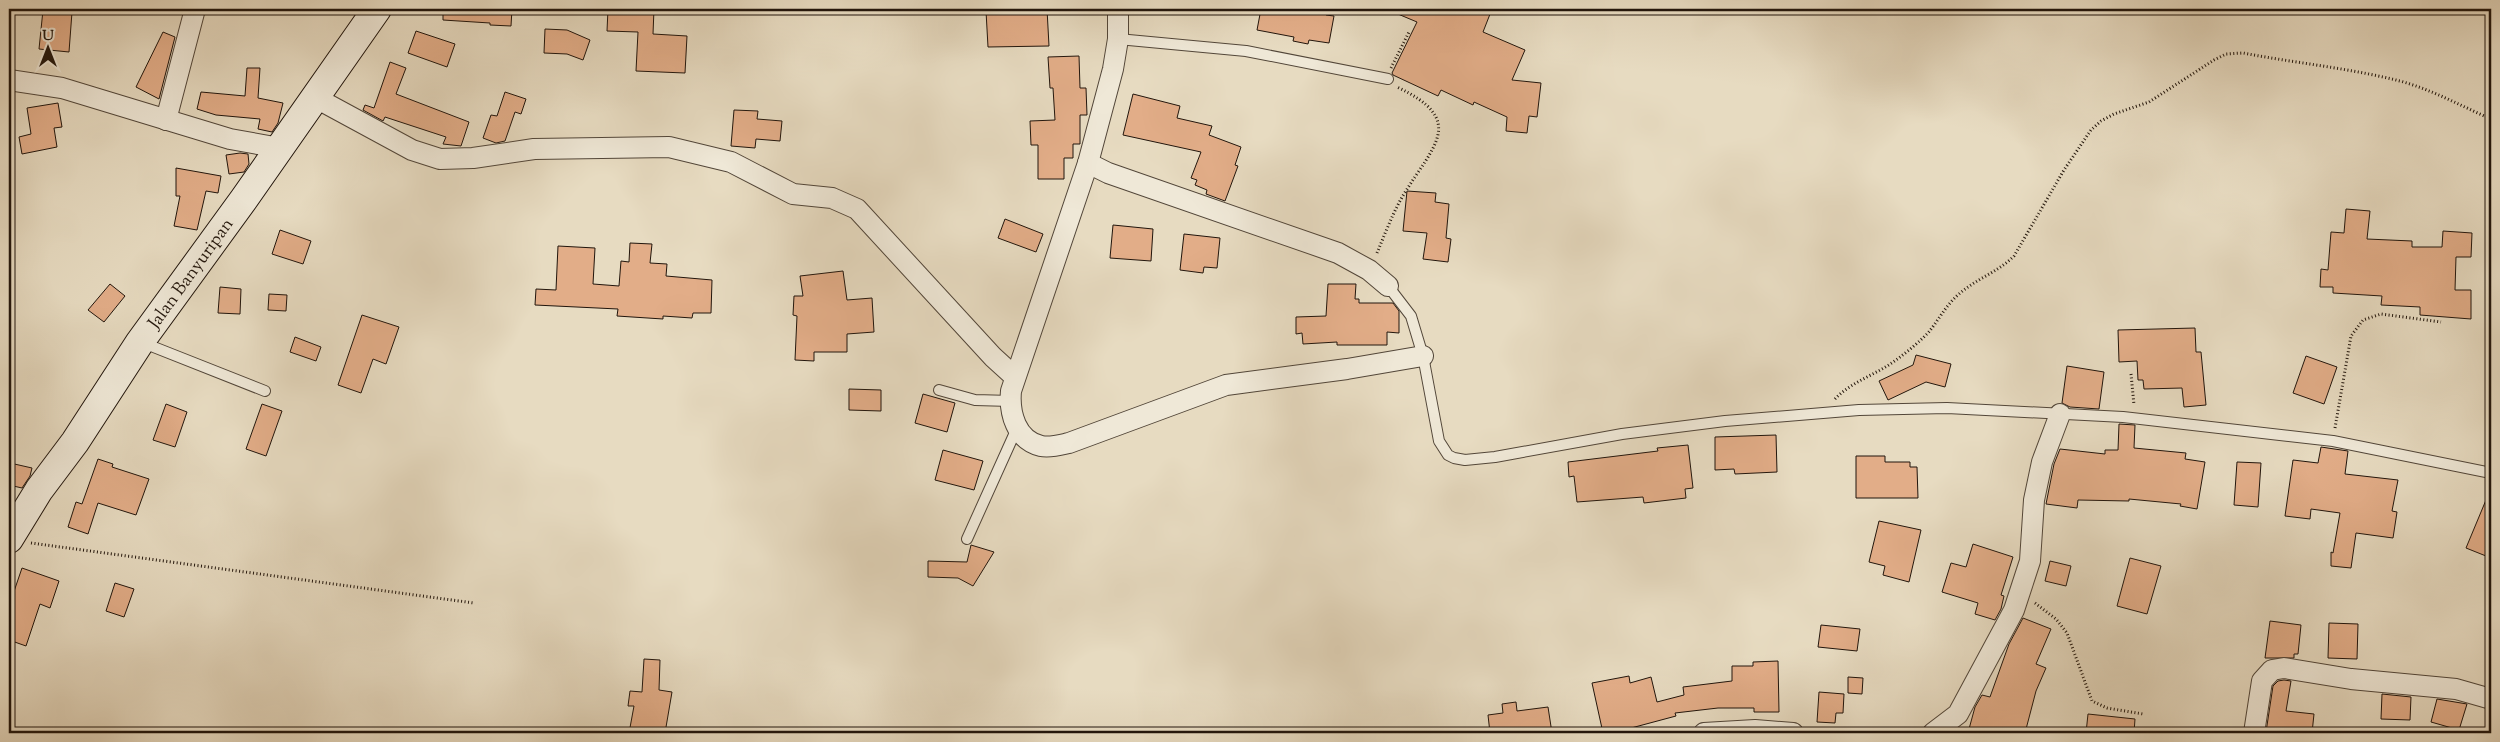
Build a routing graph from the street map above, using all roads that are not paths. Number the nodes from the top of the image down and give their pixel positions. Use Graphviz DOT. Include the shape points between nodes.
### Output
graph roads {
  1 [pos="195,9"];
  2 [pos="377,9"];
  3 [pos="1118,9"];
  4 [pos="1118,39"];
  5 [pos="1388,79"];
  6 [pos="9,80"];
  7 [pos="316,98"];
  8 [pos="166,120"];
  9 [pos="280,148"];
  10 [pos="1088,164"];
  11 [pos="1388,286"];
  12 [pos="140,342"];
  13 [pos="1424,356"];
  14 [pos="1015,377"];
  15 [pos="939,390"];
  16 [pos="265,391"];
  17 [pos="1010,401"];
  18 [pos="2060,414"];
  19 [pos="1017,428"];
  20 [pos="2491,473"];
  21 [pos="967,539"];
  22 [pos="19,541"];
  23 [pos="2491,699"];
  24 [pos="1959,723"];
  25 [pos="1704,733"];
  26 [pos="1793,733"];
  27 [pos="1933,733"];
  28 [pos="2254,733"];
  1 -- 8 [label="street"];
  2 -- 7 [label="street, Jalan Banyuripan"];
  3 -- 4 [label="street"];
  4 -- 5 [label="lane" via="1246,51"];
  4 -- 10 [label="street"];
  6 -- 8 [label="street" via="62,88"];
  7 -- 9 [label="street, Jalan Banyuripan"];
  7 -- 14 [label="street" via="412,150 440,159 534,149 669,147 731,162 793,194 832,198 857,208"];
  8 -- 9 [label="street" via="230,139"];
  9 -- 12 [label="street, Jalan Banyuripan"];
  10 -- 11 [label="street" via="1338,253 1369,270"];
  10 -- 14 [label="street"];
  11 -- 13 [label="lane" via="1411,316"];
  12 -- 16 [label="lane"];
  12 -- 22 [label="street, Jalan Banyuripan" via="75,442 39,490"];
  13 -- 18 [label="lane" via="1439,441 1448,455 1460,459 1495,457 1622,434 1823,413 1947,408"];
  13 -- 19 [label="street" via="1226,384 1069,443 1050,447 1035,444"];
  14 -- 17 [label="street"];
  15 -- 17 [label="lane" via="975,400"];
  17 -- 19 [label="street"];
  18 -- 20 [label="lane" via="2135,418 2333,441"];
  18 -- 24 [label="street" via="2042,462 2034,500 2030,561 2020,592"];
  19 -- 21 [label="lane"];
  23 -- 28 [label="street" via="2456,689 2276,669 2262,681"];
  24 -- 27 [label="street"];
  25 -- 26 [label="street" via="1755,730"];
}
